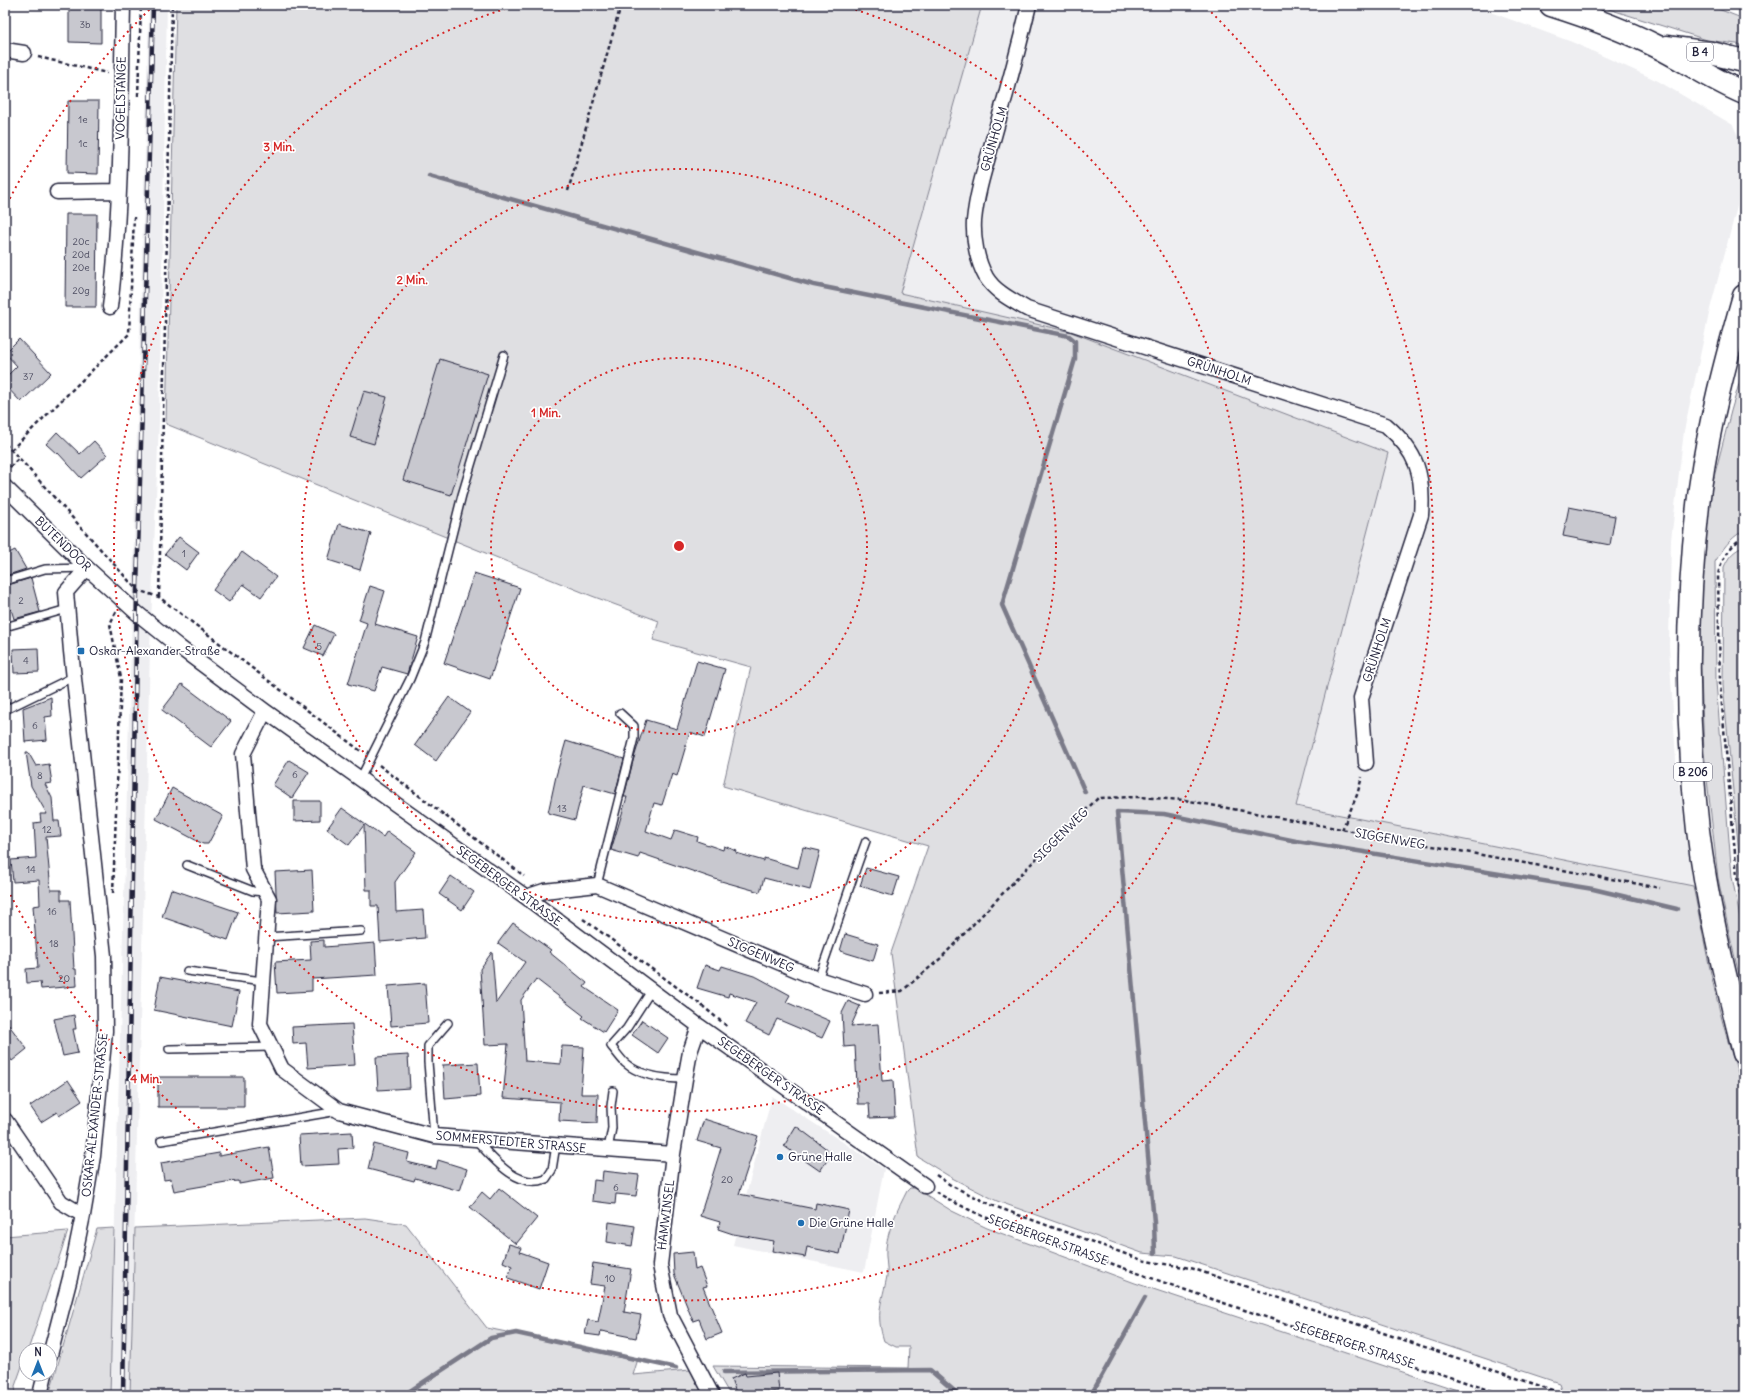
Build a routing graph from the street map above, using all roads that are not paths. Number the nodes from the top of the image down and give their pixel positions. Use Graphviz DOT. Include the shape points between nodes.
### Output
graph roads {
  1 [pos="123,5"];
  2 [pos="1029,5"];
  3 [pos="1551,5"];
  4 [pos="1655,46"];
  5 [pos="5,50"];
  6 [pos="24,53"];
  7 [pos="1744,61"];
  8 [pos="1718,82"];
  9 [pos="1744,93"];
  10 [pos="1744,106"];
  11 [pos="119,191"];
  12 [pos="57,192"];
  13 [pos="1744,296"];
  14 [pos="110,307"];
  15 [pos="504,355"];
  16 [pos="5,487"];
  17 [pos="87,568"];
  18 [pos="5,581"];
  19 [pos="122,599"];
  20 [pos="68,609"];
  21 [pos="5,627"];
  22 [pos="73,677"];
  23 [pos="5,710"];
  24 [pos="265,711"];
  25 [pos="620,713"];
  26 [pos="1366,763"];
  27 [pos="360,779"];
  28 [pos="866,841"];
  29 [pos="187,865"];
  30 [pos="597,885"];
  31 [pos="265,892"];
  32 [pos="526,897"];
  33 [pos="361,930"];
  34 [pos="266,937"];
  35 [pos="187,971"];
  36 [pos="818,979"];
  37 [pos="263,981"];
  38 [pos="651,991"];
  39 [pos="865,994"];
  40 [pos="448,1023"];
  41 [pos="699,1026"];
  42 [pos="169,1048"];
  43 [pos="271,1048"];
  44 [pos="1744,1053"];
  45 [pos="686,1079"];
  46 [pos="613,1091"];
  47 [pos="339,1111"];
  48 [pos="5,1120"];
  49 [pos="434,1136"];
  50 [pos="474,1139"];
  51 [pos="161,1141"];
  52 [pos="556,1145"];
  53 [pos="608,1149"];
  54 [pos="673,1154"];
  55 [pos="925,1186"];
  56 [pos="83,1216"];
  57 [pos="53,1342"];
  58 [pos="43,1382"];
  59 [pos="40,1395"];
  60 [pos="712,1395"];
  1 -- 11 [label="street, VOGELSTANGE"];
  2 -- 26 [label="street, GRÜNHOLM" via="978,196 974,222 976,246 987,278 1001,293 1027,309 1386,425 1410,450 1423,491 1421,514 1362,698"];
  3 -- 4 [label="main road, B 4" via="1586,16"];
  4 -- 7 [label="main road, B 4" via="1711,53"];
  4 -- 8 [label="main road, B 4"];
  5 -- 6 [label="street"];
  8 -- 9 [label="main road, B 4"];
  8 -- 10 [label="main road"];
  11 -- 12 [label="street"];
  11 -- 14 [label="street, VOGELSTANGE"];
  13 -- 44 [label="main road, B 206" via="1714,411 1700,486 1691,573 1688,652 1691,754 1699,832 1719,952"];
  15 -- 27 [label="lane" via="462,495 425,642 410,679"];
  16 -- 17 [label="street, BUTENDOOR"];
  17 -- 18 [label="lane" via="45,569"];
  17 -- 19 [label="street, BUTENDOOR"];
  17 -- 20 [label="street, OSKAR-ALEXANDER-STRASSE" via="66,592"];
  19 -- 24 [label="street, SEGEBERGER STRASSE" via="179,647"];
  20 -- 21 [label="lane"];
  20 -- 22 [label="street, OSKAR-ALEXANDER-STRASSE"];
  22 -- 23 [label="lane"];
  22 -- 56 [label="street, OSKAR-ALEXANDER-STRASSE" via="104,956 104,1046 93,1156"];
  24 -- 27 [label="street, SEGEBERGER STRASSE"];
  24 -- 31 [label="street, SOMMERSTEDTER STRASSE" via="243,754 253,870"];
  25 -- 30 [label="lane" via="634,726 634,738"];
  27 -- 32 [label="street, SEGEBERGER STRASSE"];
  28 -- 36 [label="lane"];
  29 -- 31 [label="lane" via="253,891"];
  30 -- 32 [label="street, SIGGENWEG" via="544,891"];
  30 -- 36 [label="street, SIGGENWEG"];
  31 -- 34 [label="street, SOMMERSTEDTER STRASSE" via="269,899"];
  32 -- 38 [label="street, SEGEBERGER STRASSE"];
  33 -- 34 [label="lane"];
  34 -- 37 [label="street, SOMMERSTEDTER STRASSE"];
  35 -- 37 [label="lane"];
  36 -- 39 [label="street, SIGGENWEG"];
  37 -- 43 [label="street, SOMMERSTEDTER STRASSE" via="260,1024"];
  38 -- 41 [label="street, SEGEBERGER STRASSE"];
  38 -- 45 [label="lane" via="627,1028 611,1046 626,1063 640,1071 657,1076"];
  40 -- 49 [label="lane" via="428,1046"];
  41 -- 45 [label="street, HAMWINSEL" via="690,1052"];
  41 -- 55 [label="street, SEGEBERGER STRASSE"];
  42 -- 43 [label="lane"];
  43 -- 47 [label="street, SOMMERSTEDTER STRASSE" via="282,1069"];
  45 -- 54 [label="street, HAMWINSEL"];
  46 -- 53 [label="lane" via="612,1128"];
  47 -- 49 [label="street, SOMMERSTEDTER STRASSE"];
  47 -- 51 [label="lane"];
  48 -- 56 [label="street" via="61,1202"];
  49 -- 50 [label="street, SOMMERSTEDTER STRASSE"];
  50 -- 52 [label="street, SOMMERSTEDTER STRASSE"];
  50 -- 52 [label="lane" via="508,1172 534,1182 546,1179 552,1170"];
  52 -- 53 [label="street, SOMMERSTEDTER STRASSE"];
  53 -- 54 [label="street, SOMMERSTEDTER STRASSE"];
  54 -- 60 [label="street, HAMWINSEL" via="660,1265 670,1315"];
  56 -- 57 [label="street, OSKAR-ALEXANDER-STRASSE"];
  58 -- 59 [label="street"];
}
